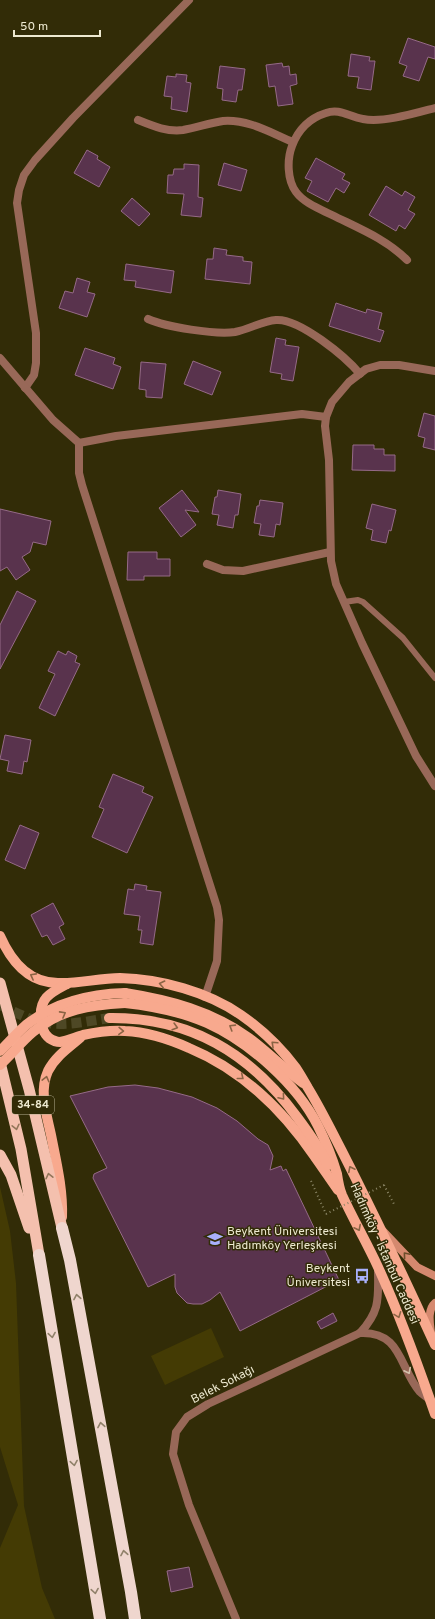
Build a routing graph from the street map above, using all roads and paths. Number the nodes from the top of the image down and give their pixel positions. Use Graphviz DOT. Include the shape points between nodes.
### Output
graph roads {
  1 [pos="189,0"];
  2 [pos="435,108"];
  3 [pos="138,120"];
  4 [pos="294,142"];
  5 [pos="407,260"];
  6 [pos="148,319"];
  7 [pos="0,358"];
  8 [pos="435,371"];
  9 [pos="360,374"];
  10 [pos="25,388"];
  11 [pos="326,417"];
  12 [pos="79,443"];
  13 [pos="330,552"];
  14 [pos="206,564"];
  15 [pos="344,602"];
  16 [pos="435,678"];
  17 [pos="435,786"];
  18 [pos="0,936"];
  19 [pos="70,982"];
  20 [pos="0,983"];
  21 [pos="205,997"];
  22 [pos="125,998"];
  23 [pos="109,1018"];
  24 [pos="83,1035"];
  25 [pos="0,1051"];
  26 [pos="0,1063"];
  27 [pos="306,1086"];
  28 [pos="0,1155"];
  29 [pos="311,1181"];
  30 [pos="341,1193"];
  31 [pos="395,1206"];
  32 [pos="62,1228"];
  33 [pos="381,1228"];
  34 [pos="39,1255"];
  35 [pos="378,1266"];
  36 [pos="435,1276"];
  37 [pos="435,1303"];
  38 [pos="360,1333"];
  39 [pos="433,1340"];
  40 [pos="430,1400"];
  41 [pos="435,1414"];
  42 [pos="100,1619"];
  43 [pos="135,1619"];
  44 [pos="236,1619"];
  1 -- 10 [label="street" via="73,118 24,175 17,203 36,333 34,375"];
  2 -- 4 [label="street" via="393,118 376,119 364,119 339,111 326,113 303,127"];
  3 -- 4 [label="street" via="169,130 183,130 223,121 246,123"];
  4 -- 5 [label="street" via="289,153 289,168 296,193 320,209 386,243"];
  6 -- 9 [label="street" via="173,327 237,332 278,319 310,333 350,362"];
  7 -- 10 [label="street"];
  8 -- 9 [label="street" via="399,365 380,365 366,369"];
  9 -- 11 [label="street" via="349,382 332,402"];
  10 -- 12 [label="street" via="53,420"];
  11 -- 12 [label="street" via="302,414 116,436"];
  11 -- 13 [label="street"];
  12 -- 21 [label="street" via="82,485 220,920 217,961"];
  13 -- 14 [label="street" via="243,571 223,570"];
  13 -- 15 [label="street" via="336,584"];
  15 -- 16 [label="lane" via="363,602 402,638"];
  15 -- 17 [label="street" via="416,756"];
  19 -- 18 [label="main road, one-way" via="47,982 25,972 11,958"];
  21 -- 19 [label="main road, one-way" via="144,980 120,978"];
  19 -- 24 [label="main road" via="45,998 40,1008 42,1028 53,1041 60,1042"];
  32 -- 20 [label="highway, 34-84, one-way" via="29,1089"];
  27 -- 21 [label="main road, one-way" via="296,1068 279,1048 242,1015 224,1004"];
  22 -- 25 [label="main road, bridge" via="106,994 59,1005 26,1025"];
  26 -- 22 [label="main road, one-way, bridge" via="34,1032 69,1011"];
  27 -- 22 [label="main road, Hadımköy - İstanbul Caddesi, one-way" via="247,1037 216,1018 168,1001"];
  22 -- 30 [label="main road, Hadımköy - İstanbul Caddesi" via="206,1023 242,1044 261,1059 290,1086 306,1106 331,1155"];
  23 -- 30 [label="main road, one-way" via="144,1020 188,1031 209,1039 248,1064 284,1099 320,1149"];
  24 -- 30 [label="main road, one-way" via="112,1031 141,1032 177,1042 217,1061 255,1088 273,1106"];
  32 -- 24 [label="main road, one-way" via="60,1178 44,1104 44,1087 55,1060"];
  26 -- 34 [label="highway, 34-84, one-way" via="21,1149"];
  33 -- 27 [label="main road, Hadımköy - İstanbul Caddesi, one-way"];
  28 -- 34 [label="highway" via="11,1175"];
  29 -- 31 [label="path, bridge" via="326,1214 384,1185"];
  30 -- 35 [label="main road, Hadımköy - İstanbul Caddesi, one-way"];
  43 -- 32 [label="highway, one-way"];
  36 -- 33 [label="main road, one-way" via="417,1267"];
  33 -- 39 [label="main road, Hadımköy - İstanbul Caddesi"];
  34 -- 42 [label="highway, one-way"];
  35 -- 38 [label="street, Belek Sokağı" via="376,1309"];
  35 -- 40 [label="main road, Hadımköy - İstanbul Caddesi, one-way"];
  37 -- 39 [label="main road" via="430,1316"];
  38 -- 40 [label="street, one-way" via="371,1332 389,1341 400,1354 413,1381"];
  38 -- 44 [label="street, Belek Sokağı" via="208,1404 187,1417 176,1432 173,1454 189,1505"];
  40 -- 41 [label="main road, Hadımköy - İstanbul Caddesi"];
}
